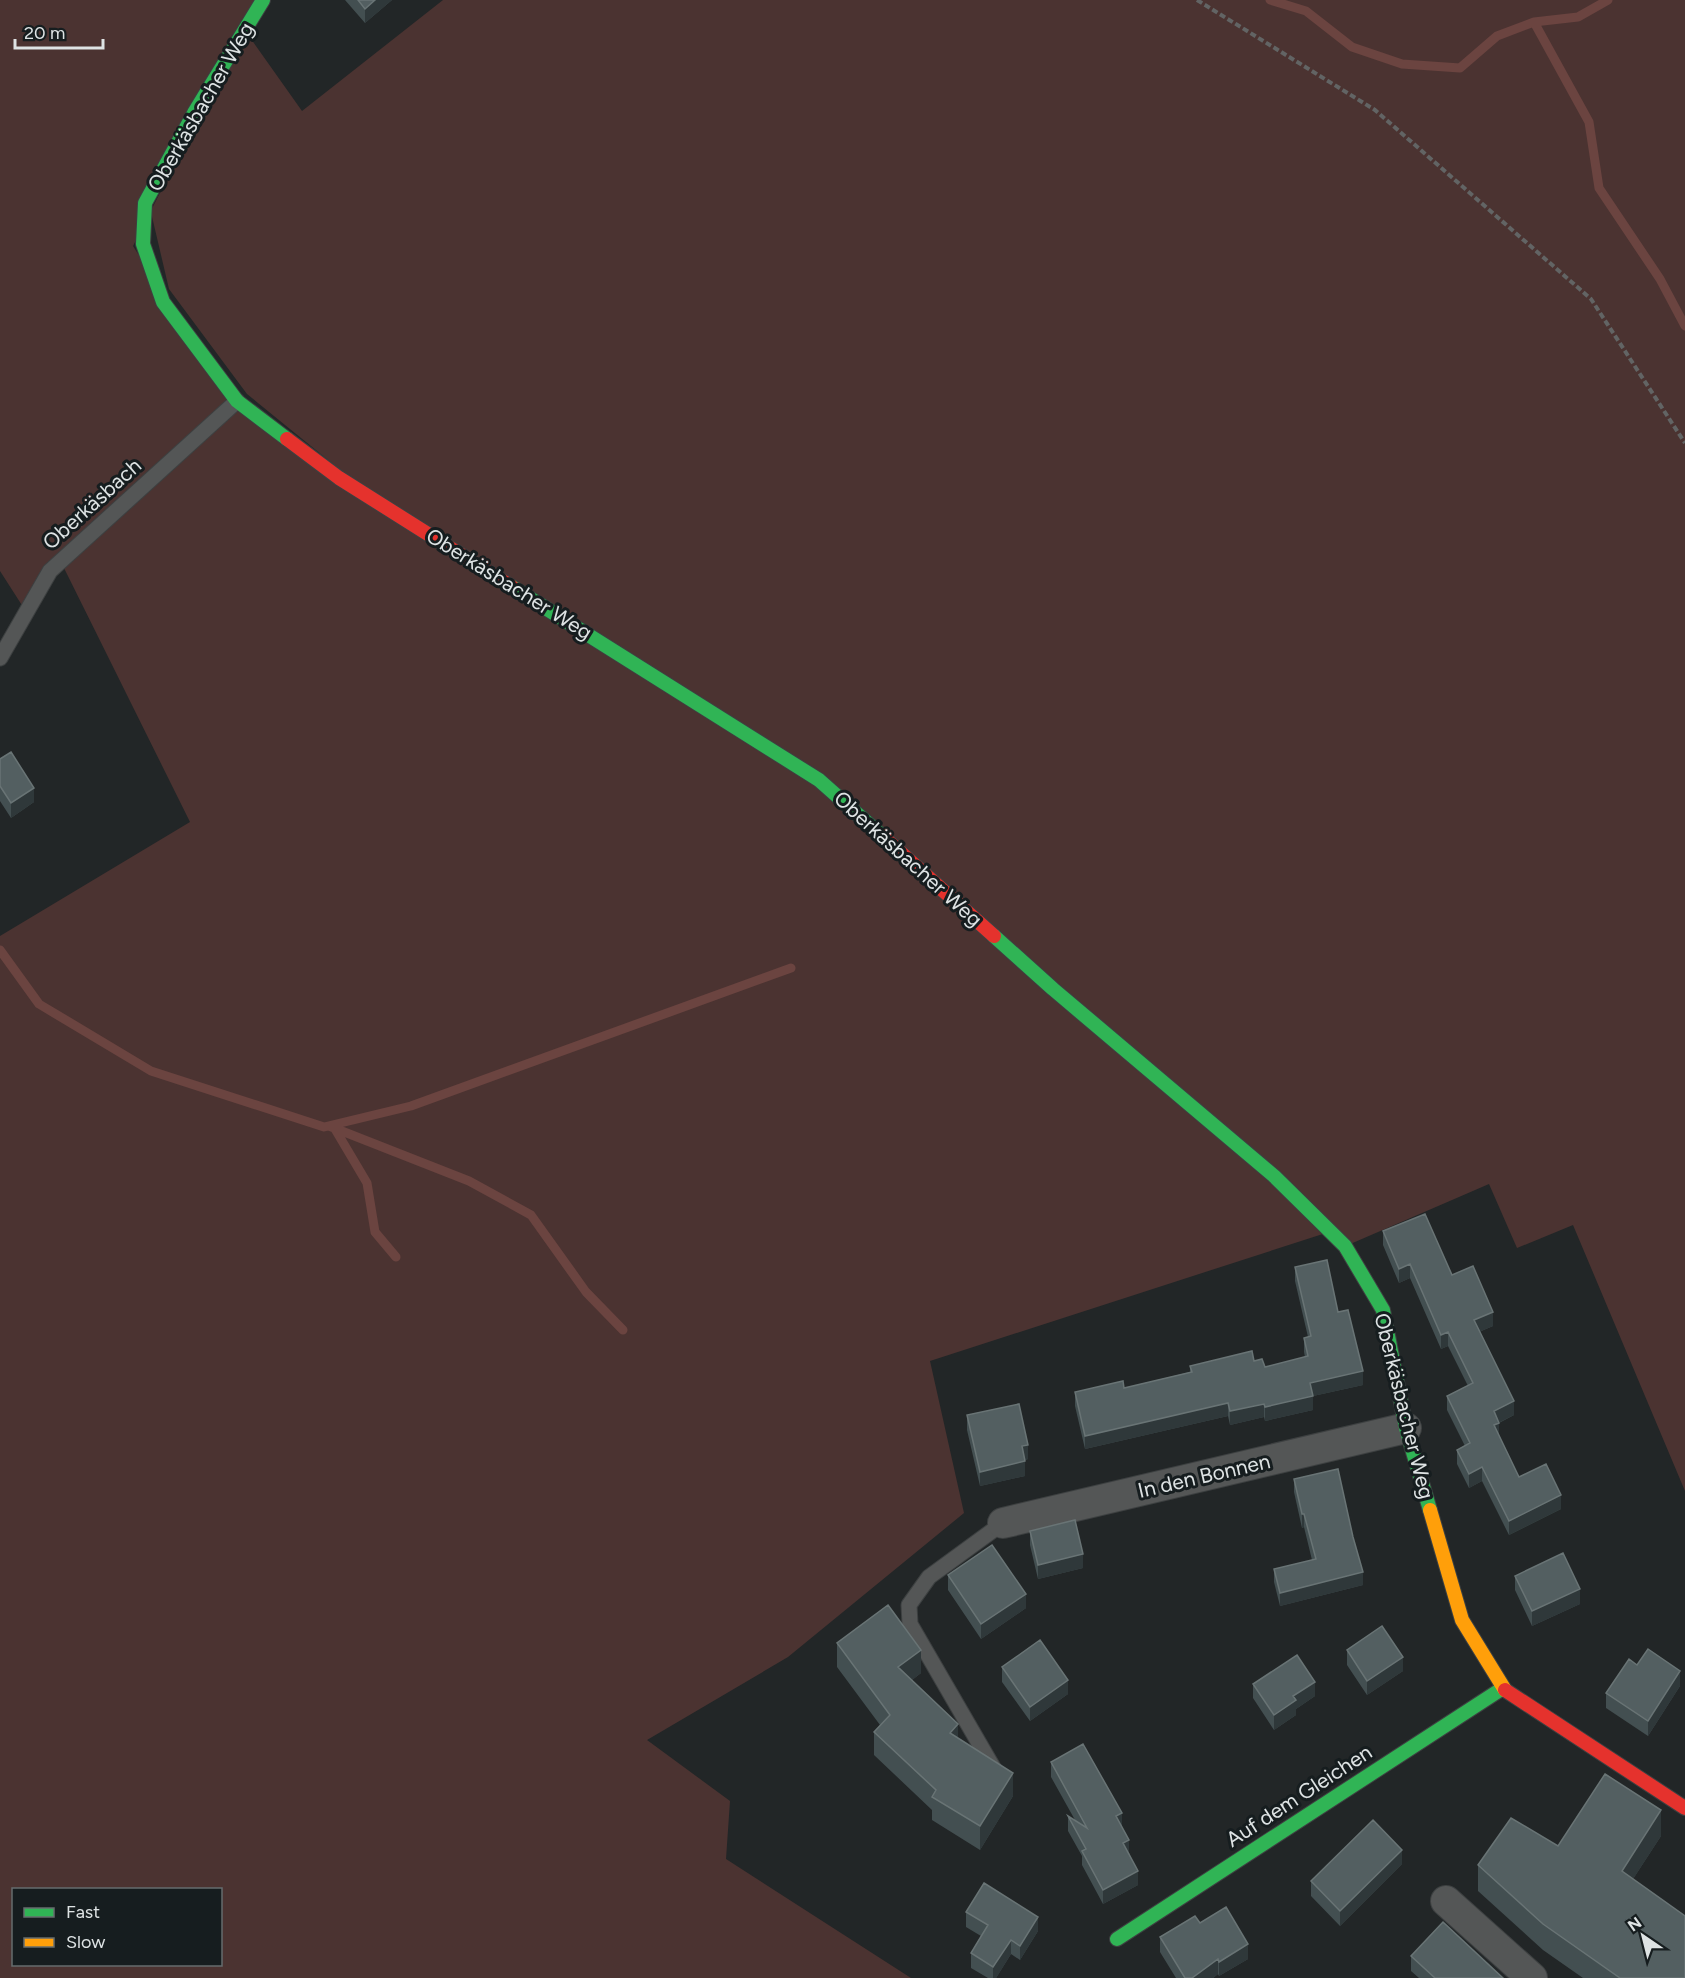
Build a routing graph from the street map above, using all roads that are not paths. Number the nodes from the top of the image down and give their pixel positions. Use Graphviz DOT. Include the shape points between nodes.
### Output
graph roads {
  1 [pos="263,0"];
  2 [pos="237,401"];
  3 [pos="0,658"];
  4 [pos="1406,1428"];
  5 [pos="1003,1524"];
  6 [pos="1503,1688"];
  7 [pos="994,1769"];
  8 [pos="1685,1808"];
  9 [pos="1446,1901"];
  10 [pos="1117,1939"];
  11 [pos="1532,1978"];
  1 -- 2 [label="street, Oberkäsbacher Weg" via="194,113 146,203 143,244 163,302"];
  2 -- 3 [label="lane, Oberkäsbach" via="50,571"];
  2 -- 4 [label="street, Oberkäsbacher Weg" via="339,478 819,780 1053,989 1274,1176 1345,1246 1383,1310"];
  4 -- 5 [label="street, In den Bonnen"];
  4 -- 6 [label="street, Oberkäsbacher Weg" via="1462,1620"];
  5 -- 7 [label="lane" via="929,1577 909,1605 910,1624"];
  6 -- 8 [label="street, Oberkäsbacher Weg"];
  6 -- 10 [label="street, Auf dem Gleichen"];
  9 -- 11 [label="street"];
}
